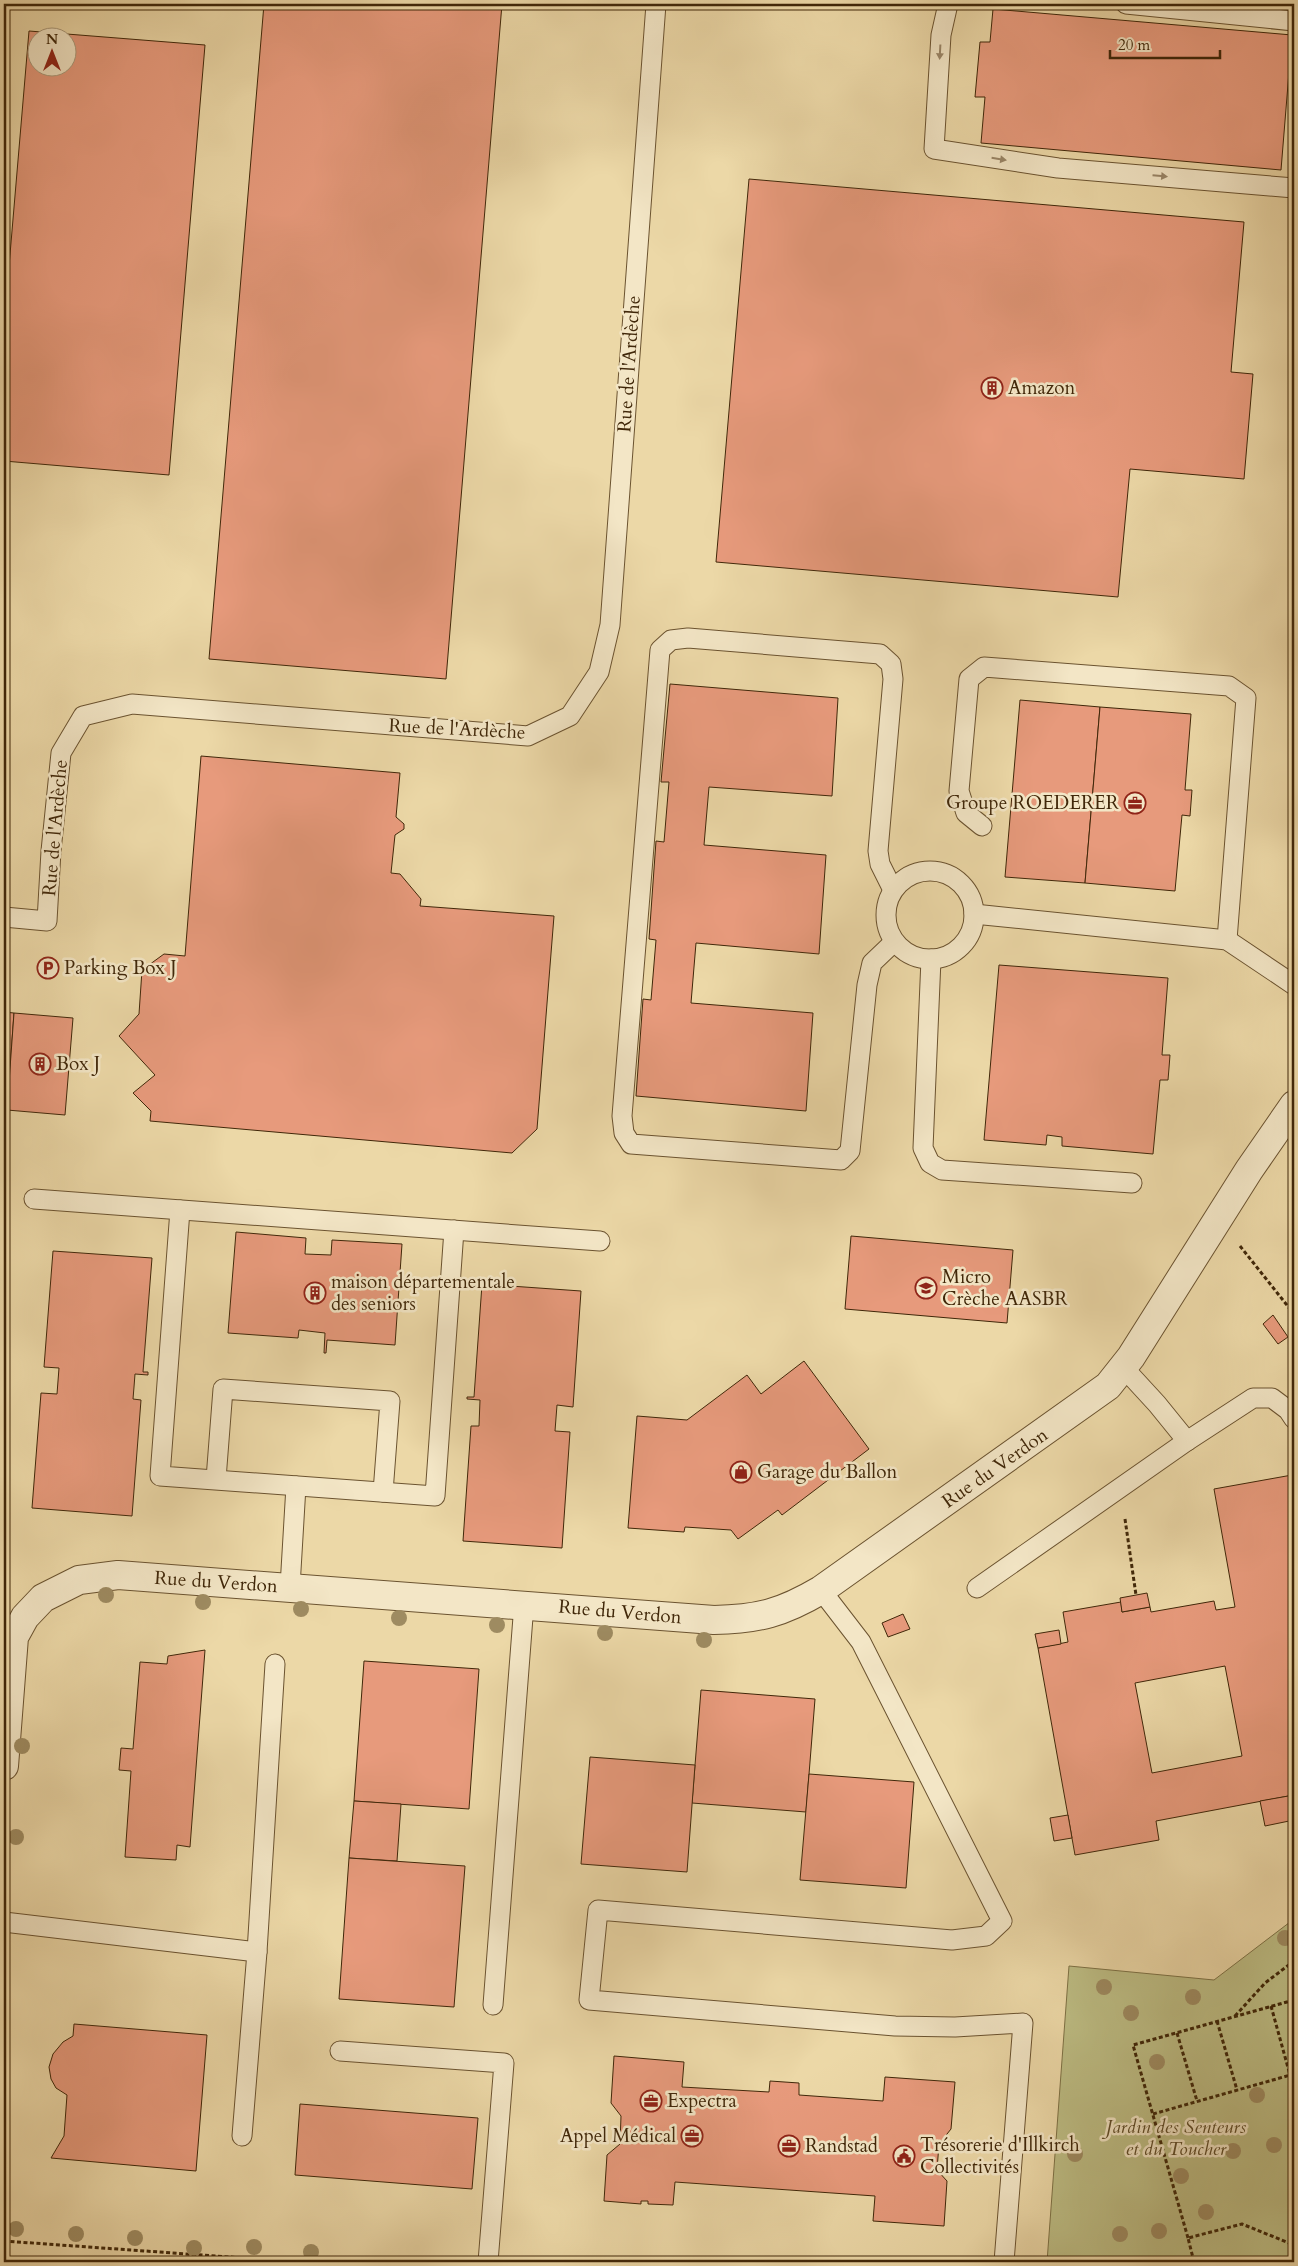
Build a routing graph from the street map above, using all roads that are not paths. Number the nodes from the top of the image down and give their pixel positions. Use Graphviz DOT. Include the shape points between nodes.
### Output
graph roads {
  1 [pos="656,4"];
  2 [pos="948,4"];
  3 [pos="1126,4"];
  4 [pos="1294,21"];
  5 [pos="1294,188"];
  6 [pos="982,826"];
  7 [pos="893,890"];
  8 [pos="974,914"];
  9 [pos="4,917"];
  10 [pos="1227,940"];
  11 [pos="894,942"];
  12 [pos="931,959"];
  13 [pos="1294,985"];
  14 [pos="1294,1105"];
  15 [pos="1132,1183"];
  16 [pos="34,1199"];
  17 [pos="180,1210"];
  18 [pos="454,1230"];
  19 [pos="600,1241"];
  20 [pos="1122,1367"];
  21 [pos="1294,1418"];
  22 [pos="1187,1442"];
  23 [pos="216,1480"];
  24 [pos="296,1486"];
  25 [pos="383,1492"];
  26 [pos="290,1587"];
  27 [pos="978,1588"];
  28 [pos="821,1590"];
  29 [pos="524,1604"];
  30 [pos="275,1664"];
  31 [pos="8,1668"];
  32 [pos="4,1766"];
  33 [pos="4,1922"];
  34 [pos="257,1952"];
  35 [pos="493,2005"];
  36 [pos="340,2051"];
  37 [pos="242,2136"];
  38 [pos="488,2262"];
  39 [pos="1004,2262"];
  1 -- 9 [label="lane, Rue de l'Ardèche" via="610,625 599,672 570,716 528,736 132,704 84,716 61,753 47,921"];
  2 -- 5 [label="lane, one-way" via="940,35 934,149 1058,168"];
  3 -- 4 [label="lane"];
  6 -- 10 [label="lane" via="966,813 959,792 968,679 984,667 1229,686 1246,698"];
  7 -- 8 [label="lane" via="906,877 924,871 942,873 958,881 970,896"];
  7 -- 11 [label="lane" via="886,907 886,926"];
  7 -- 11 [label="lane" via="880,864 878,851 893,679 891,664 880,654 688,638 671,640 660,650 622,1116 624,1133 631,1144 840,1160 850,1151 866,986 872,964"];
  8 -- 10 [label="lane"];
  8 -- 12 [label="lane" via="971,932 960,948 945,957"];
  10 -- 13 [label="lane"];
  11 -- 12 [label="lane" via="908,954"];
  12 -- 15 [label="lane" via="923,1148 930,1163 942,1170"];
  14 -- 20 [label="street, Rue du Verdon"];
  16 -- 17 [label="lane"];
  17 -- 18 [label="lane"];
  17 -- 23 [label="lane" via="160,1476"];
  18 -- 19 [label="lane"];
  18 -- 25 [label="lane" via="434,1496"];
  20 -- 22 [label="lane"];
  20 -- 28 [label="street, Rue du Verdon" via="1108,1386 1083,1406"];
  21 -- 22 [label="lane" via="1272,1398 1253,1398"];
  22 -- 27 [label="lane"];
  23 -- 24 [label="lane"];
  23 -- 25 [label="lane" via="223,1389 380,1400 390,1401"];
  24 -- 25 [label="lane"];
  24 -- 26 [label="lane"];
  26 -- 29 [label="street, Rue du Verdon"];
  26 -- 31 [label="street, Rue du Verdon" via="118,1575 79,1580 43,1598 25,1616 14,1637"];
  28 -- 29 [label="street, Rue du Verdon" via="769,1615 744,1619 714,1620"];
  28 -- 39 [label="lane" via="861,1642 1002,1921 986,1936 952,1940 598,1910 589,2000 895,2026 1023,2023"];
  29 -- 35 [label="lane"];
  30 -- 34 [label="lane"];
  31 -- 32 [label="street, Rue du Verdon"];
  33 -- 34 [label="lane"];
  34 -- 37 [label="lane"];
  36 -- 38 [label="lane" via="504,2063"];
}
